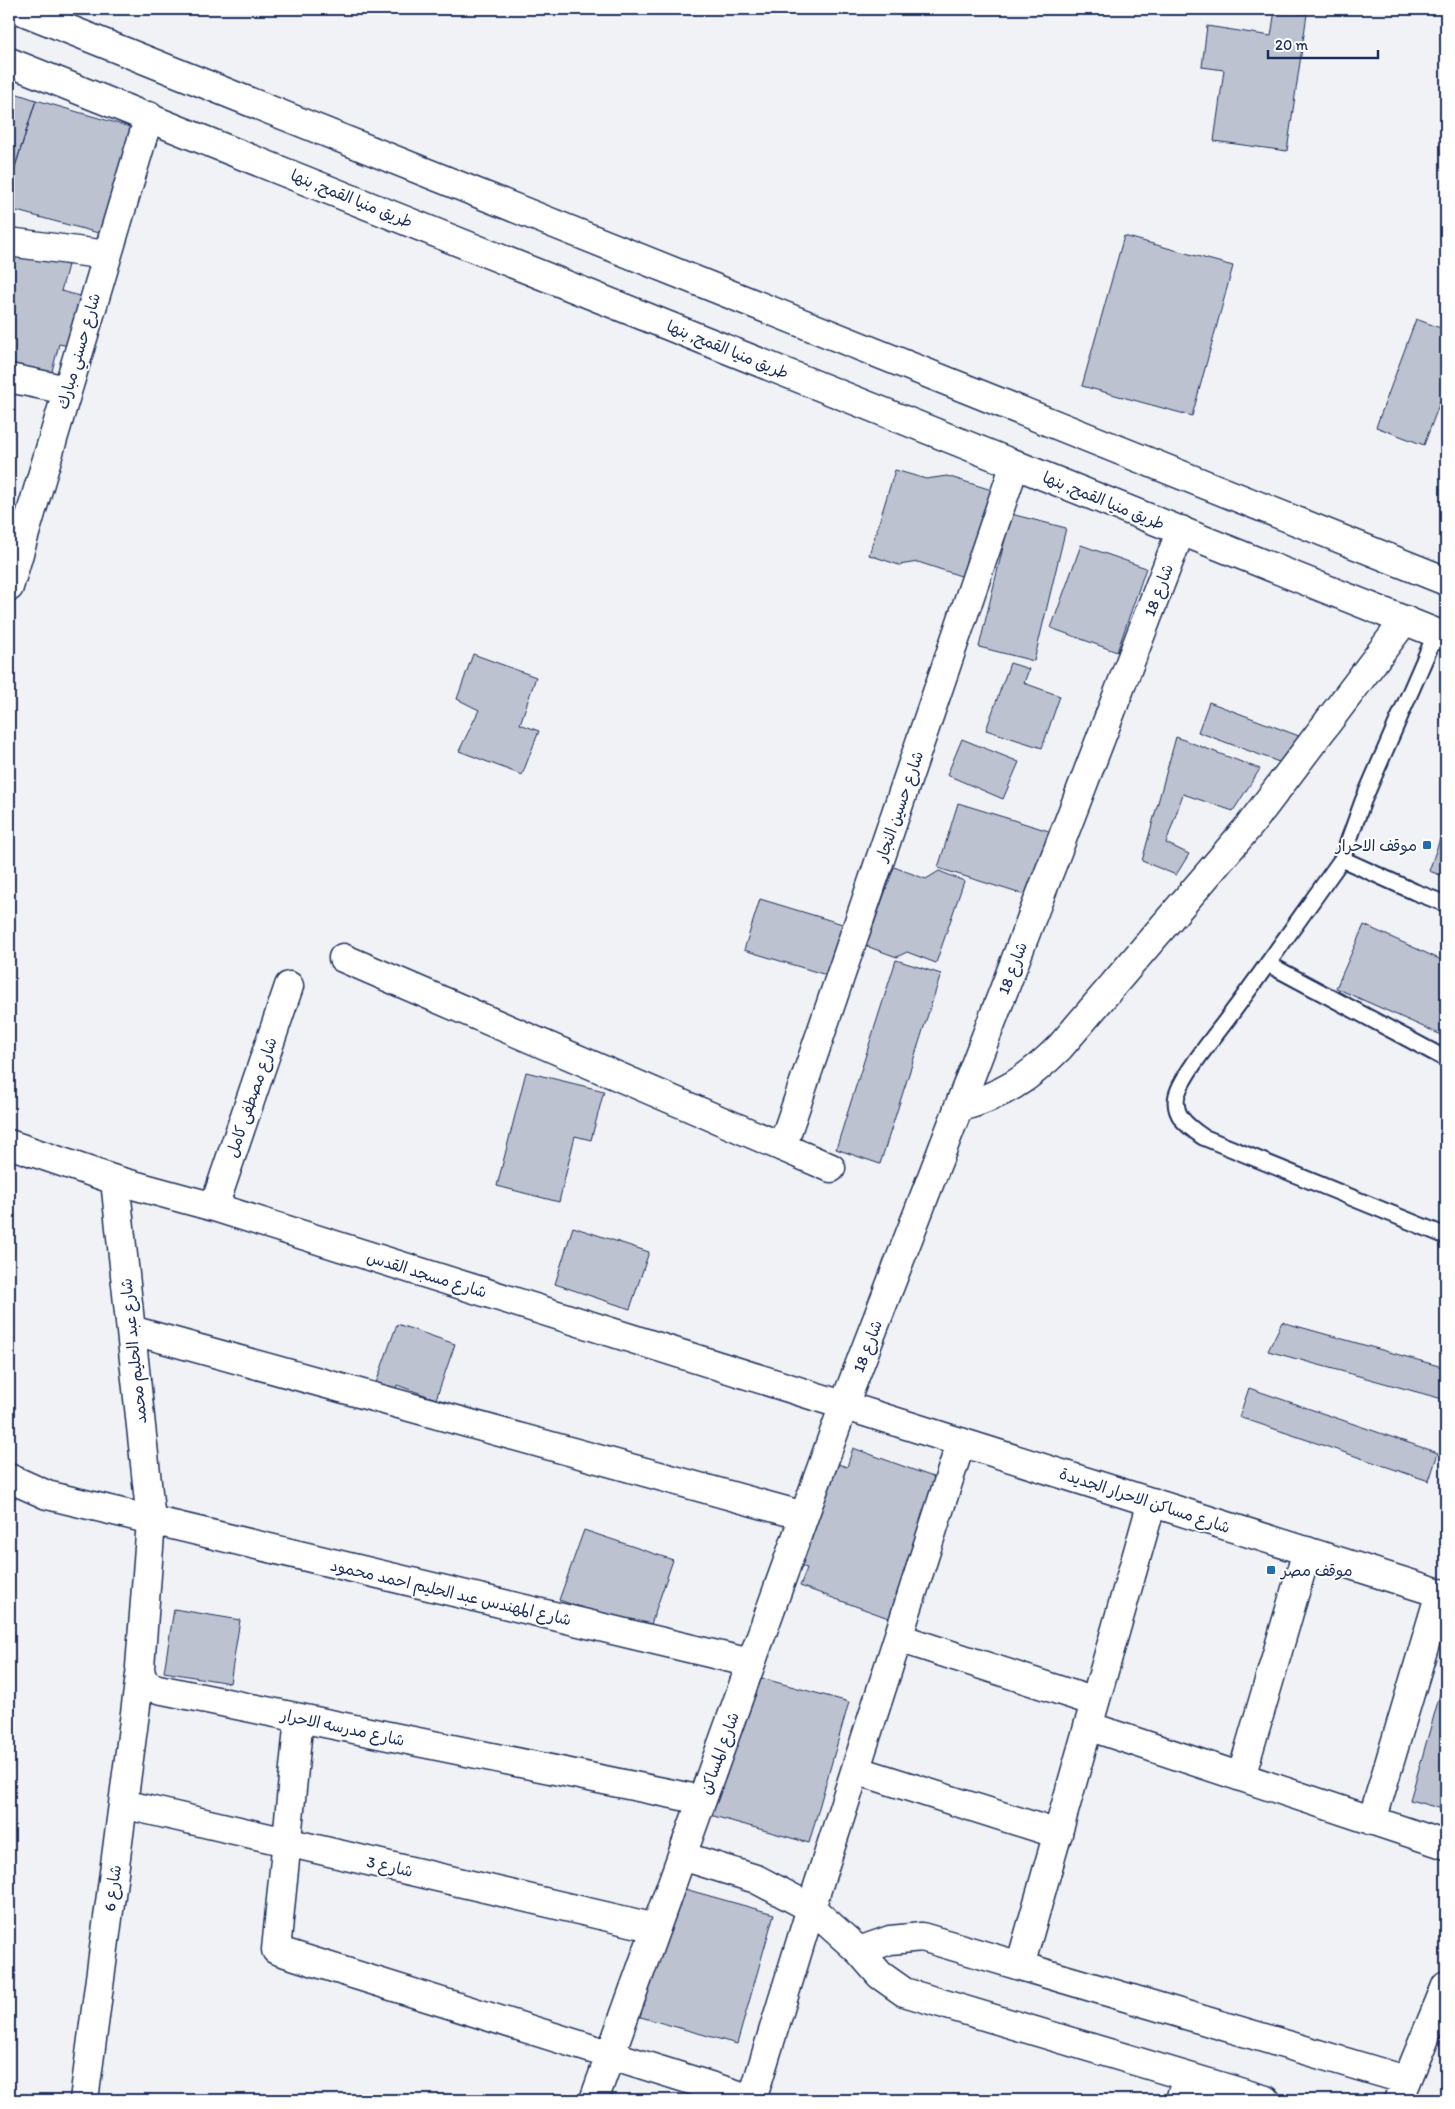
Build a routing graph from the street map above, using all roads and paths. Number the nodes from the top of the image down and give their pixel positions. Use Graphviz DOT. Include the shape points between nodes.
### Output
graph roads {
  1 [pos="18,9"];
  2 [pos="9,62"];
  3 [pos="149,116"];
  4 [pos="9,242"];
  5 [pos="107,255"];
  6 [pos="9,378"];
  7 [pos="67,390"];
  8 [pos="1015,464"];
  9 [pos="1181,530"];
  10 [pos="1446,581"];
  11 [pos="9,587"];
  12 [pos="1405,620"];
  13 [pos="1441,635"];
  14 [pos="1342,859"];
  15 [pos="1446,904"];
  16 [pos="343,958"];
  17 [pos="1268,964"];
  18 [pos="289,986"];
  19 [pos="1446,1059"];
  20 [pos="958,1108"];
  21 [pos="9,1144"];
  22 [pos="782,1147"];
  23 [pos="831,1168"];
  24 [pos="115,1180"];
  25 [pos="214,1207"];
  26 [pos="1446,1236"];
  27 [pos="131,1330"];
  28 [pos="844,1406"];
  29 [pos="961,1442"];
  30 [pos="9,1478"];
  31 [pos="1152,1502"];
  32 [pos="804,1516"];
  33 [pos="151,1521"];
  34 [pos="1306,1551"];
  35 [pos="1443,1594"];
  36 [pos="898,1638"];
  37 [pos="751,1663"];
  38 [pos="140,1675"];
  39 [pos="1092,1714"];
  40 [pos="299,1718"];
  41 [pos="856,1770"];
  42 [pos="1241,1777"];
  43 [pos="702,1800"];
  44 [pos="123,1804"];
  45 [pos="1372,1821"];
  46 [pos="1058,1834"];
  47 [pos="287,1842"];
  48 [pos="1446,1845"];
  49 [pos="682,1856"];
  50 [pos="811,1908"];
  51 [pos="656,1928"];
  52 [pos="859,1951"];
  53 [pos="1020,1966"];
  54 [pos="1446,1986"];
  55 [pos="610,2055"];
  56 [pos="1183,2088"];
  57 [pos="1402,2090"];
  58 [pos="84,2100"];
  59 [pos="594,2100"];
  60 [pos="753,2100"];
  61 [pos="1266,2100"];
  1 -- 10 [label="main road"];
  2 -- 3 [label="main road, طريق منيا القمح, بنها"];
  3 -- 5 [label="main road, شارع حسني مبارك"];
  3 -- 8 [label="main road, طريق منيا القمح, بنها"];
  4 -- 5 [label="main road"];
  5 -- 7 [label="main road, شارع حسني مبارك"];
  6 -- 7 [label="main road"];
  7 -- 11 [label="main road, شارع حسني مبارك"];
  8 -- 9 [label="main road, طريق منيا القمح, بنها"];
  8 -- 22 [label="main road, شارع حسين النجار"];
  9 -- 12 [label="main road, طريق منيا القمح, بنها"];
  9 -- 20 [label="main road, شارع 18"];
  12 -- 13 [label="main road, طريق منيا القمح, بنها"];
  12 -- 20 [label="main road" via="1250,825 1060,1047 1014,1086 988,1099"];
  13 -- 14 [label="lane" via="1363,801"];
  14 -- 15 [label="lane"];
  14 -- 17 [label="lane"];
  16 -- 22 [label="main road"];
  17 -- 19 [label="lane"];
  17 -- 26 [label="lane" via="1195,1062 1177,1096 1179,1116 1186,1126 1203,1137"];
  18 -- 25 [label="main road, شارع مصطفى كامل"];
  20 -- 28 [label="main road, شارع 18"];
  21 -- 24 [label="main road, شارع مسجد القدس"];
  22 -- 23 [label="main road"];
  24 -- 25 [label="main road, شارع مسجد القدس"];
  24 -- 27 [label="main road, شارع عبد الحليم محمد"];
  25 -- 28 [label="main road, شارع مسجد القدس"];
  27 -- 32 [label="main road"];
  27 -- 33 [label="main road, شارع عبد الحليم محمد"];
  28 -- 29 [label="main road, شارع مساكن الاحرار الجديدة"];
  28 -- 32 [label="main road, شارع المساكن"];
  29 -- 31 [label="main road, شارع مساكن الاحرار الجديدة"];
  29 -- 36 [label="main road"];
  30 -- 33 [label="main road" via="48,1496"];
  31 -- 34 [label="main road, شارع مساكن الاحرار الجديدة"];
  31 -- 39 [label="main road"];
  32 -- 37 [label="main road, شارع المساكن"];
  33 -- 37 [label="main road, شارع المهندس عبد الحليم احمد محمود"];
  33 -- 38 [label="main road"];
  34 -- 35 [label="main road, شارع مساكن الاحرار الجديدة"];
  34 -- 42 [label="main road"];
  35 -- 45 [label="main road"];
  36 -- 39 [label="main road"];
  36 -- 41 [label="main road"];
  37 -- 43 [label="main road, شارع المساكن"];
  38 -- 40 [label="main road, شارع مدرسه الاحرار" via="150,1687"];
  38 -- 44 [label="main road, شارع 6"];
  39 -- 42 [label="main road"];
  39 -- 46 [label="main road"];
  40 -- 43 [label="main road, شارع مدرسه الاحرار"];
  40 -- 47 [label="main road"];
  41 -- 46 [label="main road"];
  41 -- 50 [label="main road"];
  42 -- 45 [label="main road"];
  43 -- 49 [label="main road, شارع المساكن"];
  44 -- 47 [label="main road, شارع 3"];
  44 -- 58 [label="main road, شارع 6"];
  45 -- 48 [label="main road"];
  46 -- 53 [label="main road"];
  47 -- 51 [label="main road, شارع 3"];
  47 -- 55 [label="main road" via="276,1950"];
  49 -- 50 [label="main road" via="756,1880"];
  49 -- 51 [label="main road, شارع المساكن"];
  50 -- 52 [label="main road"];
  50 -- 60 [label="main road"];
  51 -- 55 [label="main road, شارع المساكن"];
  52 -- 53 [label="main road" via="890,1940 922,1937"];
  52 -- 56 [label="main road" via="880,1975 904,1992"];
  53 -- 57 [label="main road"];
  54 -- 57 [label="main road"];
  55 -- 59 [label="main road, شارع المساكن"];
  55 -- 60 [label="main road"];
  56 -- 61 [label="main road"];
}
